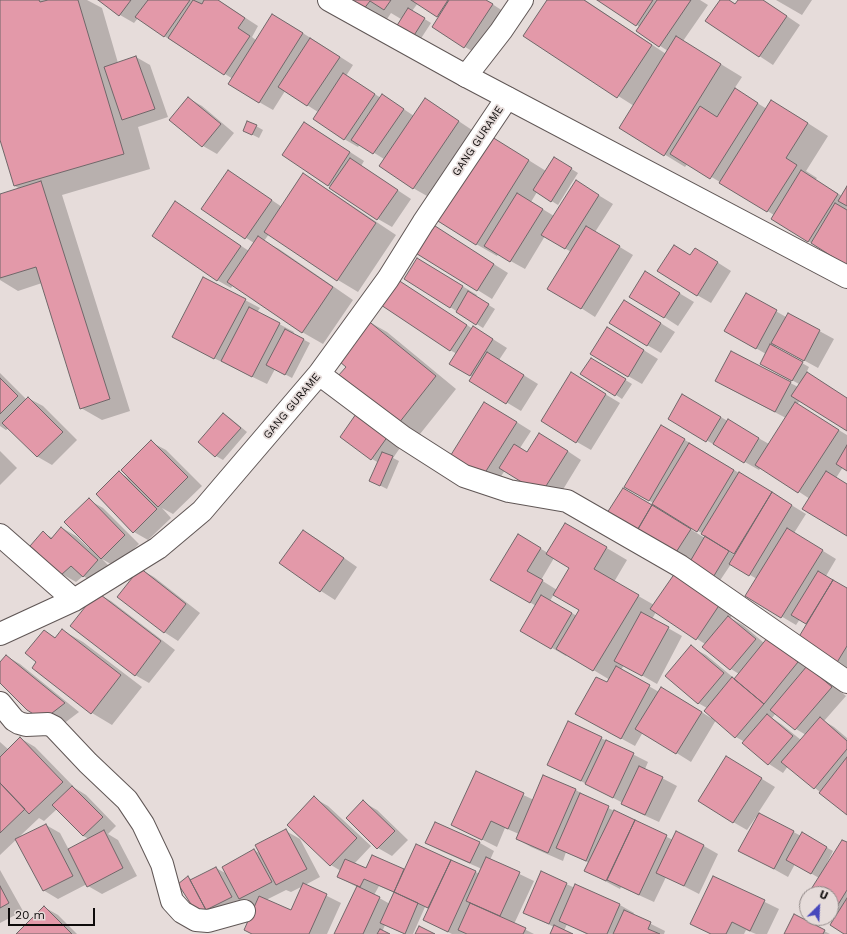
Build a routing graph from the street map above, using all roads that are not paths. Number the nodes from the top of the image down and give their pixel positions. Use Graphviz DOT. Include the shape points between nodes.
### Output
graph roads {
  1 [pos="329,0"];
  2 [pos="522,0"];
  3 [pos="466,76"];
  4 [pos="507,98"];
  5 [pos="847,277"];
  6 [pos="319,374"];
  7 [pos="0,535"];
  8 [pos="74,600"];
  9 [pos="0,634"];
  10 [pos="843,672"];
  11 [pos="0,704"];
  12 [pos="244,911"];
  1 -- 3 [label="street"];
  2 -- 3 [label="street"];
  3 -- 4 [label="street"];
  4 -- 5 [label="street"];
  4 -- 6 [label="street, GANG GURAME" via="388,279"];
  6 -- 8 [label="street, GANG GURAME" via="202,511 158,548"];
  6 -- 10 [label="street" via="402,437 464,476 509,491 574,504 680,566 808,656"];
  7 -- 8 [label="street"];
  8 -- 9 [label="street, GANG GURAME"];
  11 -- 12 [label="street" via="19,724 48,724 54,727 127,800 143,824 162,864 172,902 182,912 196,920 208,921"];
}
